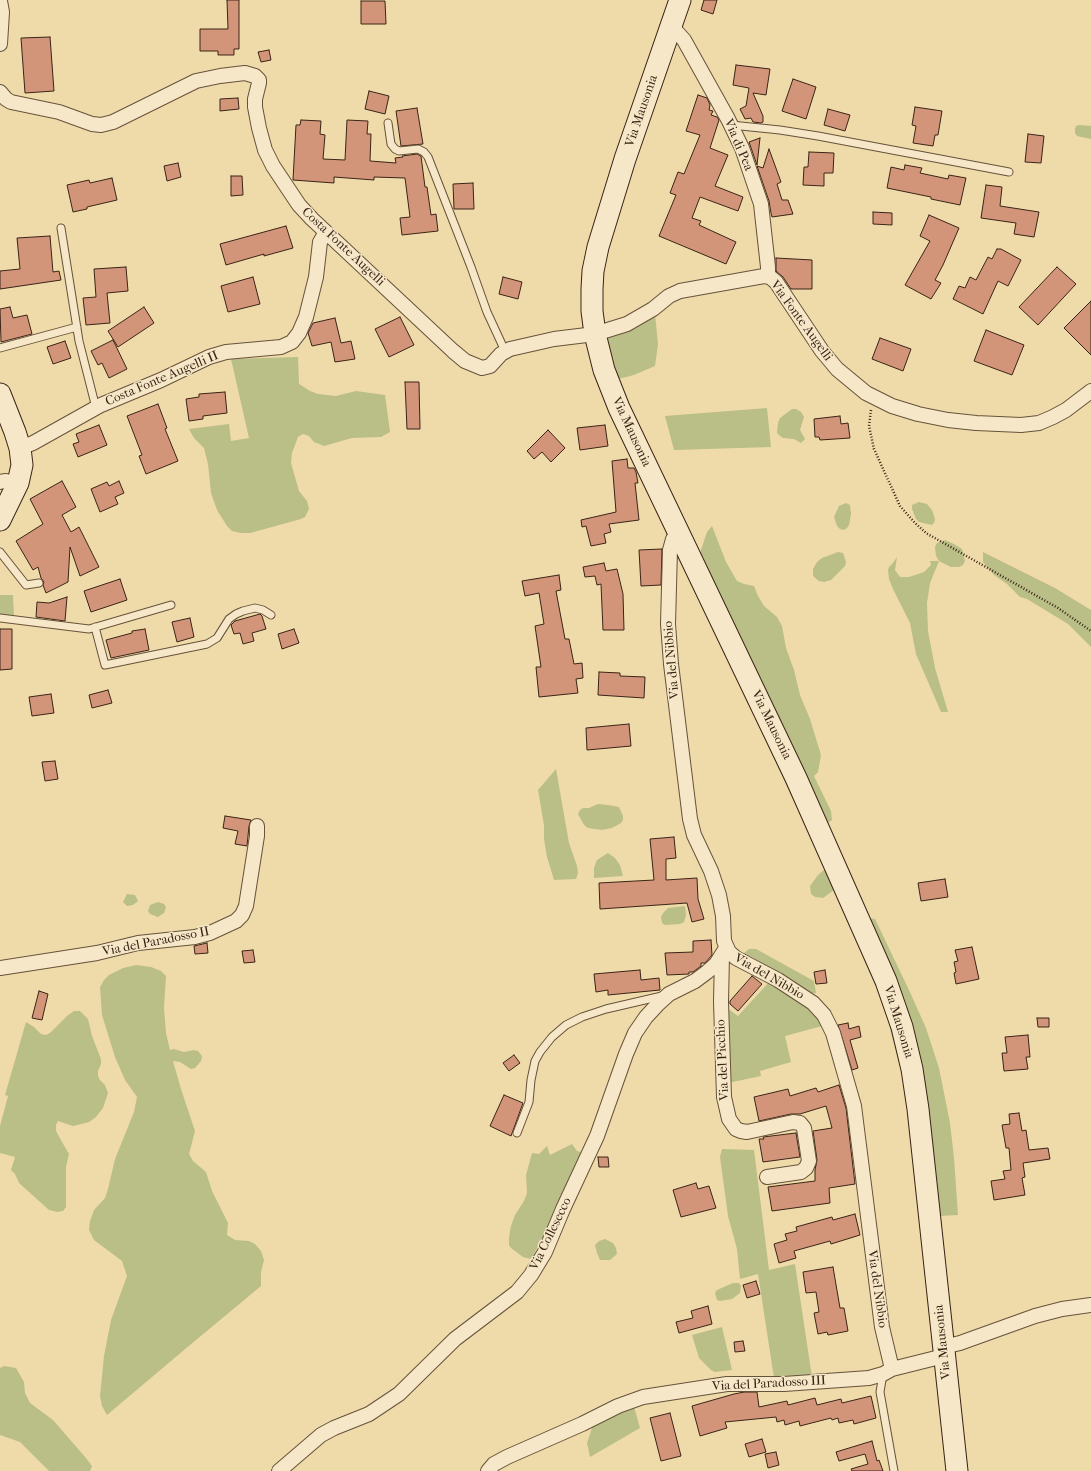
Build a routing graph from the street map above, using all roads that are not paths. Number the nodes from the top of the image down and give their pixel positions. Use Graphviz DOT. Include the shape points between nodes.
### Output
graph roads {
  1 [pos="680,0"];
  2 [pos="0,1"];
  3 [pos="671,28"];
  4 [pos="0,44"];
  5 [pos="0,92"];
  6 [pos="388,123"];
  7 [pos="731,124"];
  8 [pos="1009,172"];
  9 [pos="61,228"];
  10 [pos="326,232"];
  11 [pos="768,276"];
  12 [pos="77,327"];
  13 [pos="595,334"];
  14 [pos="0,348"];
  15 [pos="505,351"];
  16 [pos="1091,391"];
  17 [pos="0,394"];
  18 [pos="96,408"];
  19 [pos="20,448"];
  20 [pos="9,483"];
  21 [pos="0,520"];
  22 [pos="679,535"];
  23 [pos="0,552"];
  24 [pos="39,583"];
  25 [pos="171,605"];
  26 [pos="271,615"];
  27 [pos="0,618"];
  28 [pos="95,627"];
  29 [pos="257,826"];
  30 [pos="724,952"];
  31 [pos="0,968"];
  32 [pos="669,994"];
  33 [pos="517,1133"];
  34 [pos="767,1177"];
  35 [pos="1091,1305"];
  36 [pos="944,1351"];
  37 [pos="887,1371"];
  38 [pos="279,1471"];
  39 [pos="488,1471"];
  40 [pos="894,1471"];
  41 [pos="957,1471"];
  1 -- 3 [label="main road, Via Mausonia"];
  2 -- 4 [label="street"];
  3 -- 7 [label="street, Via di Pea" via="684,40"];
  3 -- 13 [label="main road, Via Mausonia" via="625,159 598,247 592,289"];
  5 -- 10 [label="street, Costa Fonte Augelli" via="11,102 59,112 101,125 113,122 196,81 252,74 259,81 255,107 270,161 299,205"];
  6 -- 15 [label="lane" via="394,149 418,149 428,156 487,312"];
  7 -- 8 [label="lane" via="802,134"];
  7 -- 11 [label="street, Via di Pea" via="761,204"];
  9 -- 12 [label="lane"];
  10 -- 15 [label="street, Costa Fonte Augelli" via="465,361 486,368"];
  10 -- 18 [label="street, Costa Fonte Augelli II" via="320,242 316,277 306,317 300,333 292,342 281,347 215,355"];
  11 -- 13 [label="street, Via Fonte Augelli" via="680,291 633,321"];
  11 -- 16 [label="street, Via Fonte Augelli" via="776,282 829,361 874,398 905,410 934,418 1021,425 1039,423 1054,417"];
  12 -- 14 [label="lane"];
  12 -- 18 [label="lane"];
  13 -- 15 [label="street, Costa Fonte Augelli" via="554,339"];
  13 -- 22 [label="main road, Via Mausonia" via="619,408"];
  17 -- 19 [label="main road"];
  18 -- 19 [label="street, Costa Fonte Augelli II"];
  19 -- 20 [label="main road" via="22,465"];
  20 -- 21 [label="main road"];
  22 -- 30 [label="street, Via del Nibbio" via="673,539 670,550 668,624 671,664 690,819 694,836 719,895 723,916"];
  22 -- 36 [label="main road, Via Mausonia" via="796,778 874,952 902,1027 917,1095"];
  23 -- 24 [label="lane" via="26,585"];
  25 -- 28 [label="lane"];
  26 -- 28 [label="lane" via="255,608 243,611 230,619 217,638 207,644 105,665"];
  27 -- 28 [label="lane" via="89,629"];
  29 -- 31 [label="street, Via del Paradosso II" via="246,906 236,921 210,933 195,936 138,943 97,953"];
  30 -- 32 [label="street, Via Collesecco" via="702,976"];
  30 -- 34 [label="street, Via del Picchio" via="721,1002 724,1097 729,1119 741,1132 793,1122 800,1123 804,1128 809,1161 806,1168 800,1172"];
  30 -- 37 [label="street, Via del Nibbio" via="778,980 813,1003 824,1015 833,1033 854,1106"];
  32 -- 33 [label="lane" via="582,1017 566,1025 552,1037 536,1061 529,1102"];
  32 -- 38 [label="street, Via Collesecco" via="652,1010 630,1043 597,1136 545,1252 531,1275 517,1292 456,1339 400,1394 369,1414 320,1435"];
  35 -- 36 [label="street, Via del Paradosso III" via="1035,1316"];
  36 -- 37 [label="street, Via del Paradosso III"];
  36 -- 41 [label="main road, Via Mausonia"];
  37 -- 39 [label="street, Via del Paradosso III" via="869,1378 784,1384 727,1384 643,1397 507,1457 494,1464"];
  37 -- 40 [label="lane" via="880,1392"];
}
